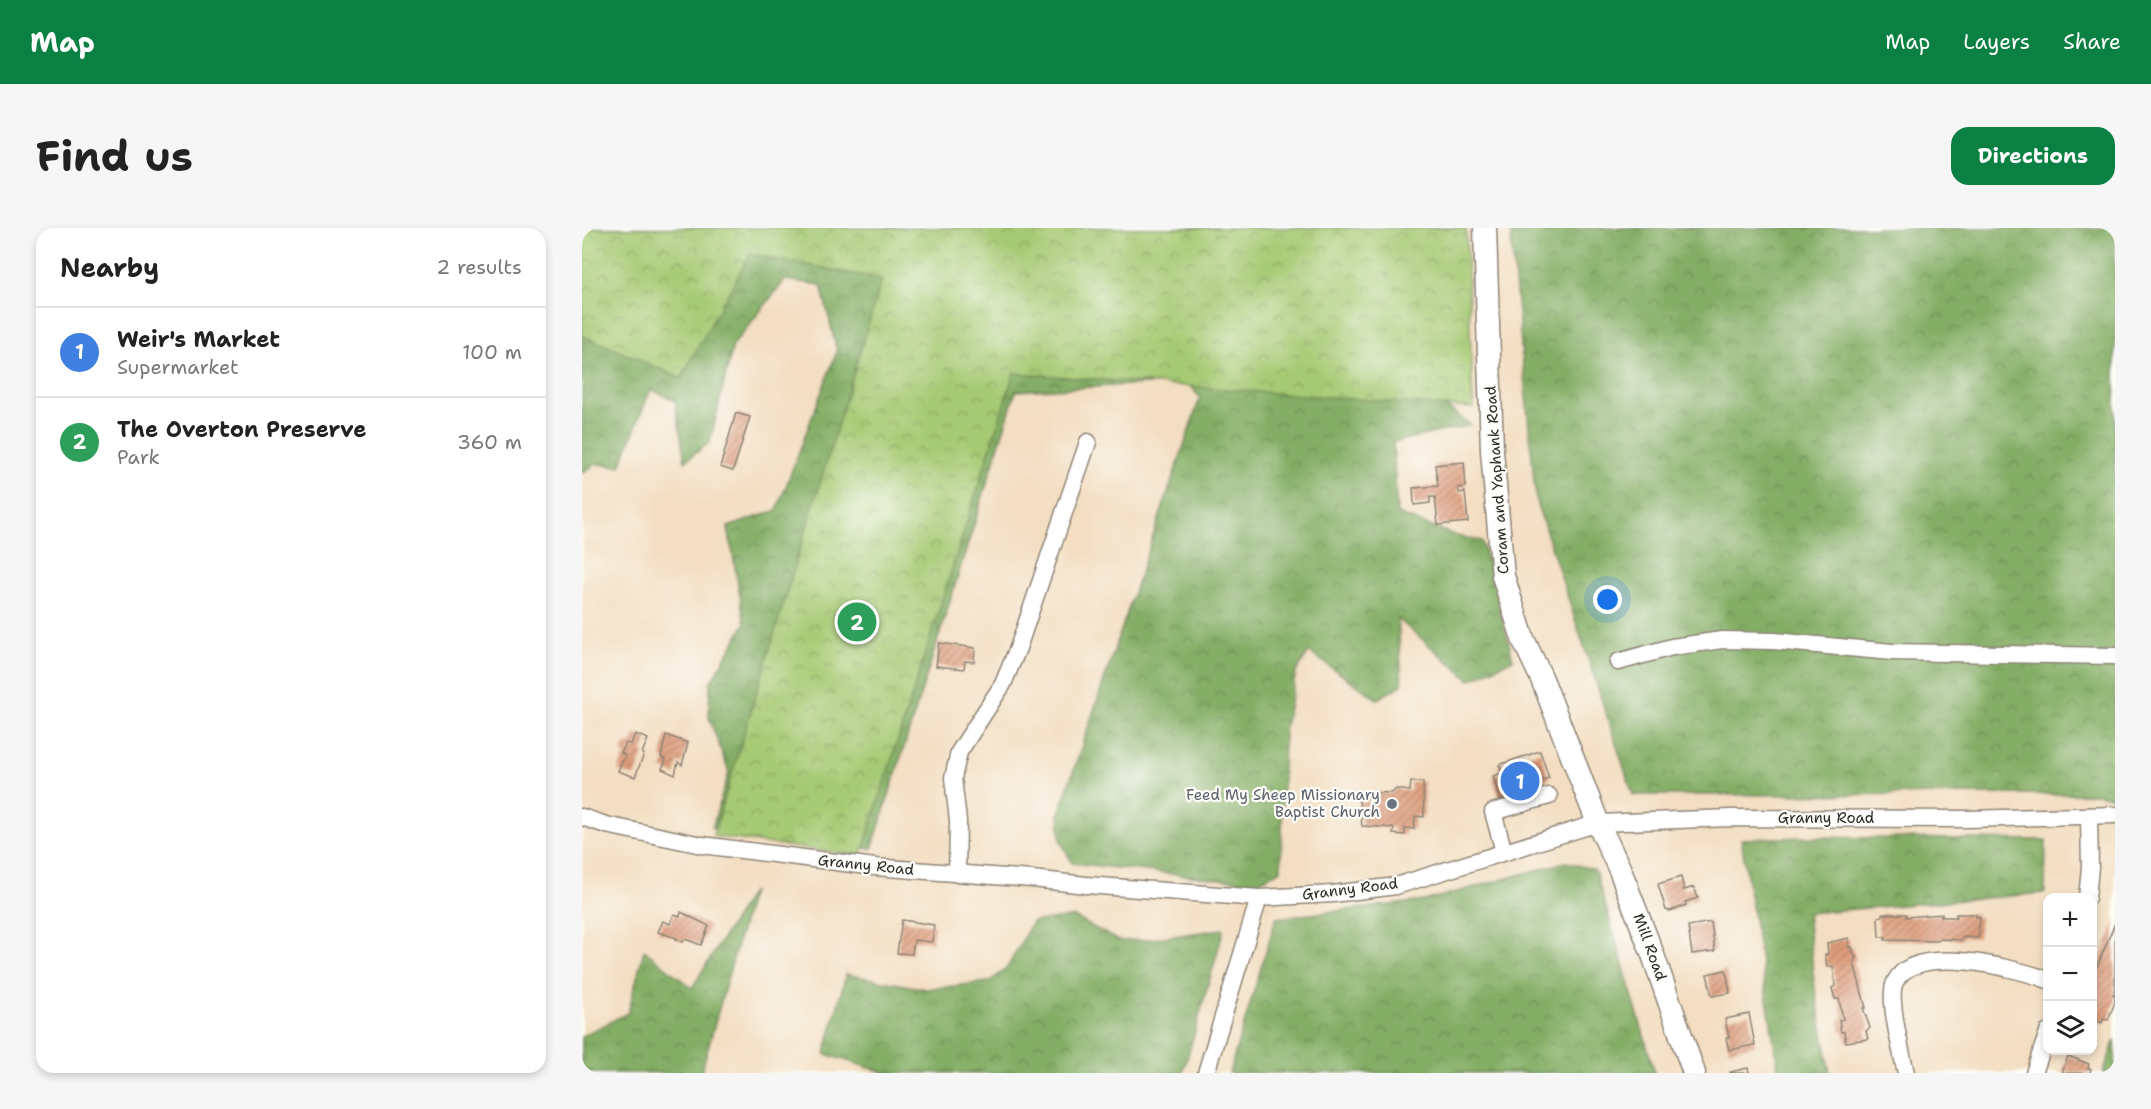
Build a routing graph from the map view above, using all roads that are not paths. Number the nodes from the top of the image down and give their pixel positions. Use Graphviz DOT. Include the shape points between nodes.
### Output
graph roads {
  1 [pos="1485,228"];
  2 [pos="1088,442"];
  3 [pos="2115,656"];
  4 [pos="1618,662"];
  5 [pos="1549,796"];
  6 [pos="2115,815"];
  7 [pos="2088,816"];
  8 [pos="582,817"];
  9 [pos="1598,823"];
  10 [pos="1504,852"];
  11 [pos="957,874"];
  12 [pos="2087,893"];
  13 [pos="1259,898"];
  14 [pos="2043,978"];
  15 [pos="2043,1047"];
  16 [pos="1206,1073"];
  17 [pos="1694,1073"];
  18 [pos="1906,1073"];
  19 [pos="2034,1073"];
  1 -- 9 [label="main road, Coram and Yaphank Road" via="1492,451 1503,576 1522,639 1542,679"];
  2 -- 11 [label="street" via="1018,648 1003,684 959,752 953,778 958,820"];
  3 -- 4 [label="street" via="1892,652 1722,640 1672,647"];
  5 -- 10 [label="street" via="1493,812"];
  6 -- 7 [label="street, Granny Road"];
  7 -- 9 [label="street, Granny Road" via="1731,818"];
  7 -- 12 [label="street"];
  8 -- 11 [label="street, Granny Road" via="702,845"];
  9 -- 10 [label="street, Granny Road"];
  9 -- 17 [label="main road, Mill Road" via="1641,923"];
  10 -- 13 [label="street, Granny Road" via="1396,885 1333,894"];
  11 -- 13 [label="street, Granny Road"];
  13 -- 16 [label="street"];
  14 -- 18 [label="street" via="1983,963 1930,962 1909,967 1895,982 1892,999"];
  15 -- 19 [label="street"];
}
